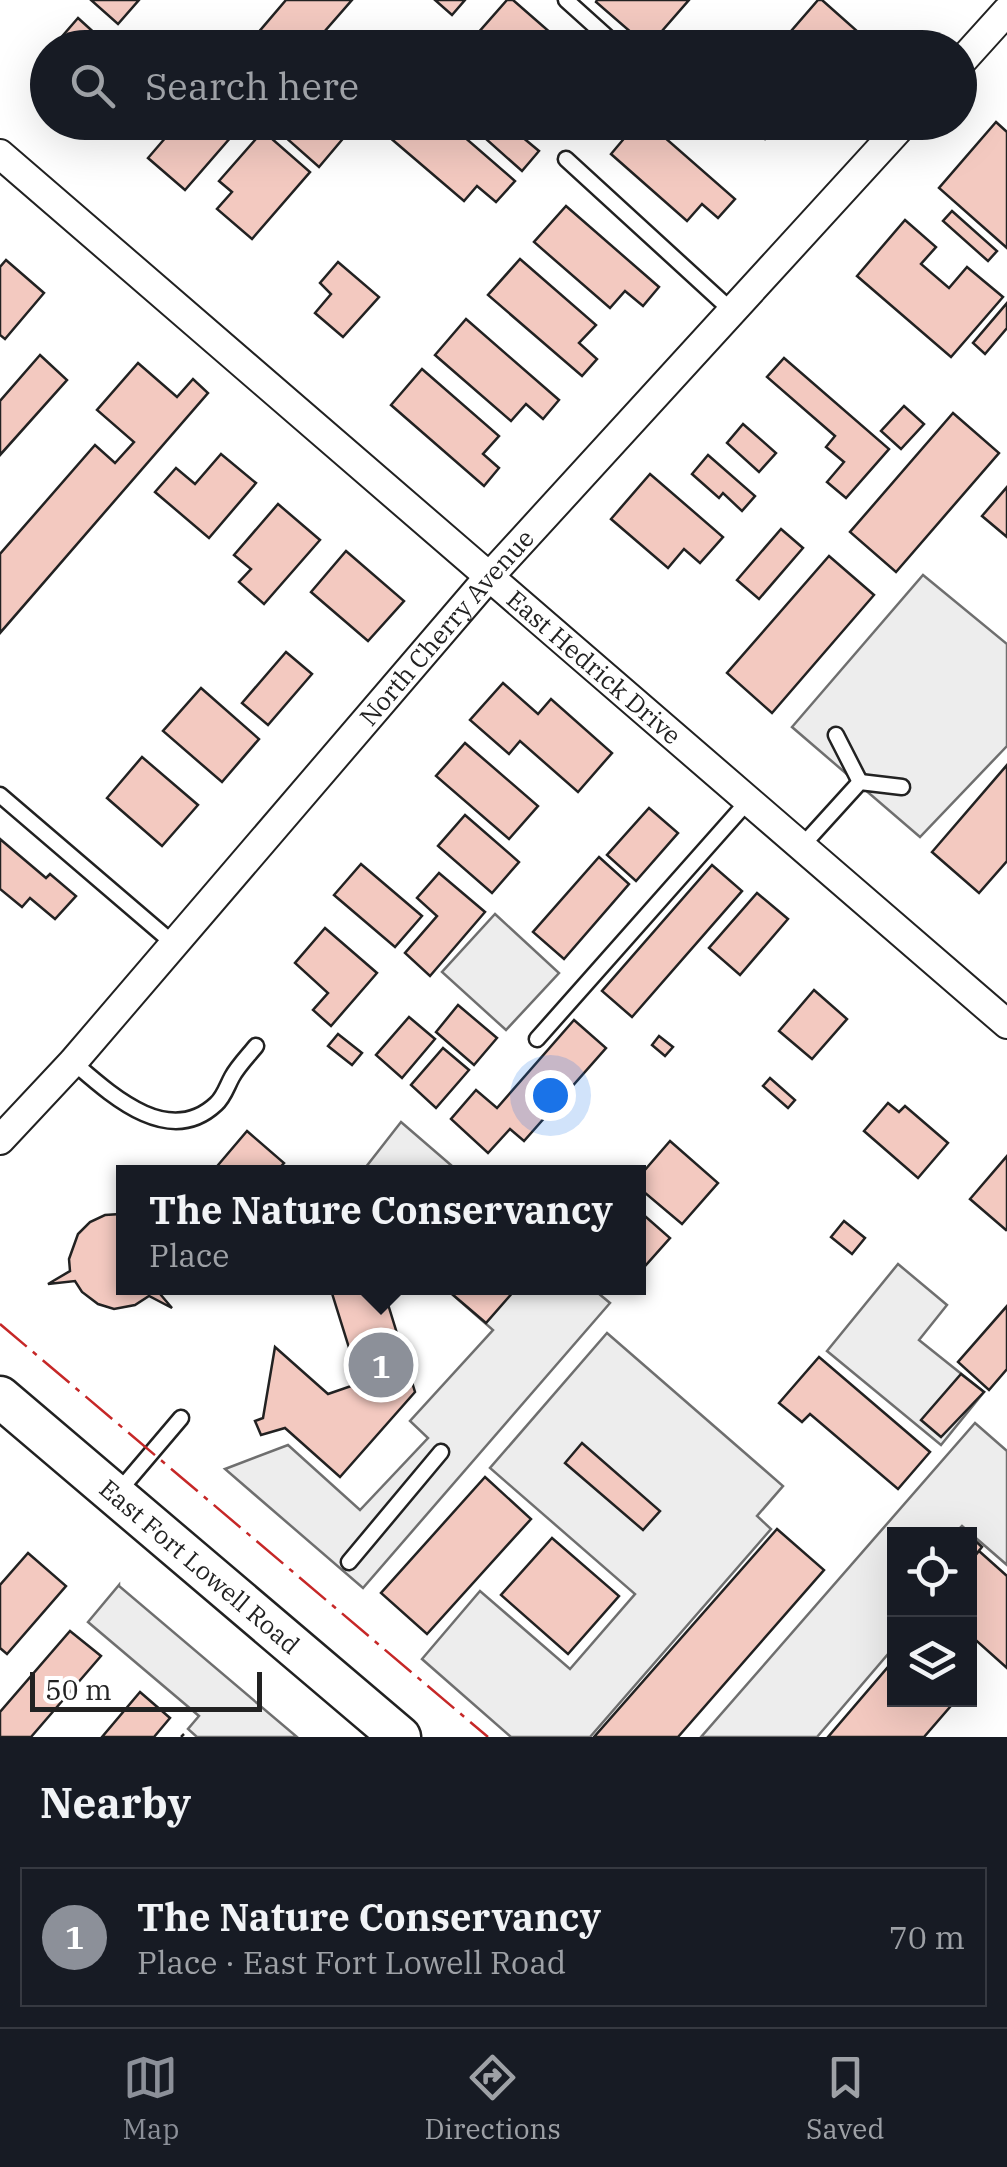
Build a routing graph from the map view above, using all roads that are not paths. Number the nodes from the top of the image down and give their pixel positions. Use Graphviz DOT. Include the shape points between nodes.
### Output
graph roads {
  1 [pos="569,1"];
  2 [pos="1007,11"];
  3 [pos="600,30"];
  4 [pos="977,44"];
  5 [pos="889,140"];
  6 [pos="0,154"];
  7 [pos="566,159"];
  8 [pos="732,311"];
  9 [pos="488,578"];
  10 [pos="836,736"];
  11 [pos="860,782"];
  12 [pos="902,787"];
  13 [pos="0,795"];
  14 [pos="748,801"];
  15 [pos="802,847"];
  16 [pos="174,944"];
  17 [pos="1007,1024"];
  18 [pos="536,1039"];
  19 [pos="256,1046"];
  20 [pos="73,1062"];
  21 [pos="0,1140"];
  22 [pos="0,1397"];
  23 [pos="181,1418"];
  24 [pos="442,1452"];
  25 [pos="116,1496"];
  26 [pos="349,1562"];
  27 [pos="400,1737"];
  1 -- 3 [label="lane"];
  2 -- 4 [label="street"];
  5 -- 8 [label="street, North Cherry Avenue"];
  6 -- 9 [label="street, East Hedrick Drive"];
  7 -- 8 [label="lane"];
  8 -- 9 [label="street, North Cherry Avenue"];
  9 -- 14 [label="street, East Hedrick Drive"];
  9 -- 16 [label="street, North Cherry Avenue"];
  10 -- 11 [label="lane"];
  11 -- 12 [label="lane"];
  11 -- 15 [label="lane"];
  13 -- 16 [label="lane"];
  14 -- 15 [label="street, East Hedrick Drive"];
  14 -- 18 [label="lane"];
  15 -- 17 [label="street, East Hedrick Drive"];
  16 -- 20 [label="street, North Cherry Avenue"];
  19 -- 20 [label="lane" via="216,1104 179,1121 127,1106"];
  20 -- 21 [label="street, North Cherry Avenue"];
  22 -- 25 [label="main road, East Fort Lowell Road"];
  23 -- 25 [label="lane"];
  24 -- 26 [label="lane"];
  25 -- 27 [label="main road, East Fort Lowell Road"];
}
